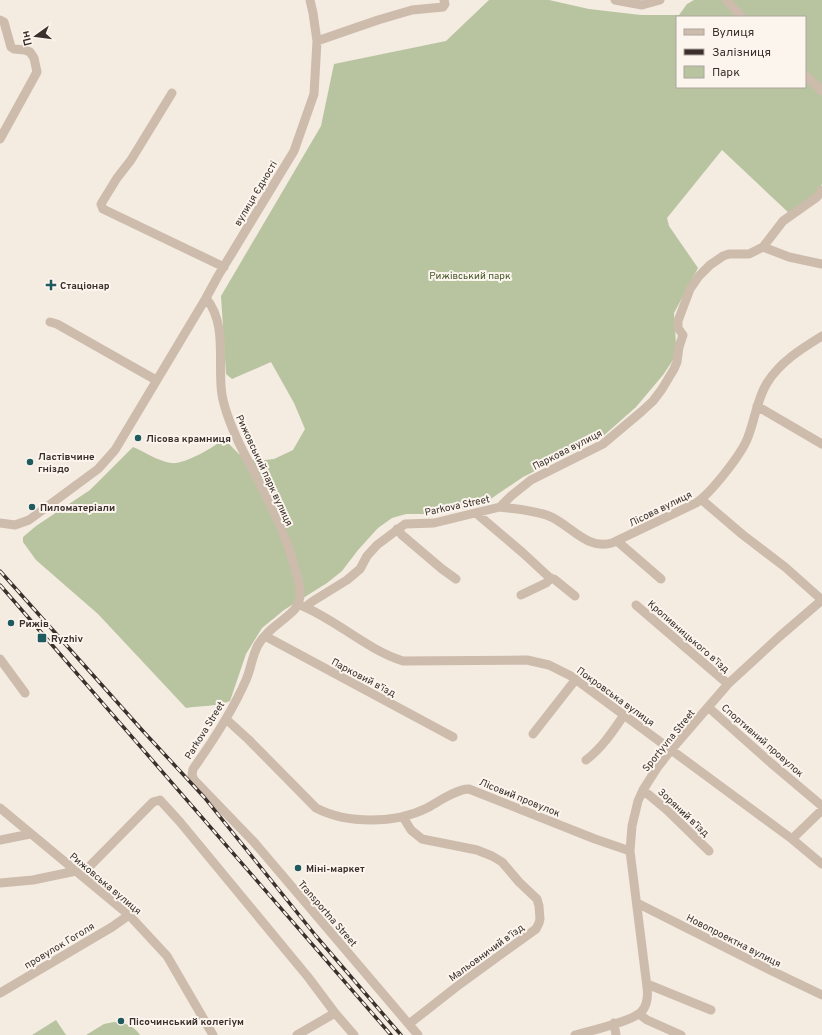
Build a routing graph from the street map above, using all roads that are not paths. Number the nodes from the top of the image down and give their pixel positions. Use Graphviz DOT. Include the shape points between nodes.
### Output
graph roads {
  1 [pos="310,0"];
  2 [pos="615,0"];
  3 [pos="660,0"];
  4 [pos="726,0"];
  5 [pos="444,2"];
  6 [pos="741,16"];
  7 [pos="0,20"];
  8 [pos="317,41"];
  9 [pos="806,76"];
  10 [pos="822,91"];
  11 [pos="172,93"];
  12 [pos="0,139"];
  13 [pos="822,190"];
  14 [pos="763,246"];
  15 [pos="822,264"];
  16 [pos="224,267"];
  17 [pos="206,298"];
  18 [pos="50,322"];
  19 [pos="822,336"];
  20 [pos="156,380"];
  21 [pos="757,406"];
  22 [pos="822,444"];
  23 [pos="702,500"];
  24 [pos="500,507"];
  25 [pos="476,514"];
  26 [pos="0,523"];
  27 [pos="397,529"];
  28 [pos="617,541"];
  29 [pos="551,578"];
  30 [pos="456,579"];
  31 [pos="661,579"];
  32 [pos="521,595"];
  33 [pos="575,596"];
  34 [pos="822,600"];
  35 [pos="636,604"];
  36 [pos="301,606"];
  37 [pos="265,636"];
  38 [pos="0,659"];
  39 [pos="576,679"];
  40 [pos="728,684"];
  41 [pos="26,693"];
  42 [pos="708,707"];
  43 [pos="624,715"];
  44 [pos="226,720"];
  45 [pos="533,734"];
  46 [pos="453,737"];
  47 [pos="671,750"];
  48 [pos="586,760"];
  49 [pos="193,769"];
  50 [pos="643,790"];
  51 [pos="822,806"];
  52 [pos="0,808"];
  53 [pos="822,810"];
  54 [pos="403,817"];
  55 [pos="30,834"];
  56 [pos="792,839"];
  57 [pos="0,840"];
  58 [pos="630,851"];
  59 [pos="709,852"];
  60 [pos="822,864"];
  61 [pos="78,873"];
  62 [pos="0,884"];
  63 [pos="637,903"];
  64 [pos="129,915"];
  65 [pos="647,984"];
  66 [pos="0,993"];
  67 [pos="822,995"];
  68 [pos="711,1010"];
  69 [pos="335,1013"];
  70 [pos="639,1014"];
  71 [pos="614,1023"];
  72 [pos="409,1024"];
  73 [pos="213,1035"];
  74 [pos="297,1035"];
  75 [pos="354,1035"];
  76 [pos="418,1035"];
  77 [pos="575,1035"];
  78 [pos="616,1035"];
  79 [pos="681,1035"];
  1 -- 8 [label="street, вулиця Єдності"];
  2 -- 3 [label="street" via="642,5"];
  4 -- 6 [label="street"];
  5 -- 8 [label="street" via="443,7 412,10"];
  7 -- 12 [label="street" via="4,22 11,47 30,52 37,72"];
  8 -- 16 [label="street, вулиця Єдності" via="314,94 294,151"];
  9 -- 10 [label="street"];
  11 -- 16 [label="street" via="101,207"];
  13 -- 14 [label="street" via="817,197 783,221"];
  14 -- 15 [label="street" via="789,257"];
  14 -- 24 [label="street, Паркова вулиця" via="749,254 729,254 717,259 694,283 678,321 678,328 683,335 677,362 653,401 603,444 531,480"];
  16 -- 17 [label="street, вулиця Єдності"];
  17 -- 20 [label="street, вулиця Єдності"];
  17 -- 36 [label="street, Рижовський парк вулиця" via="212,305 217,320 225,407 234,433 286,539 300,588"];
  18 -- 20 [label="street"];
  19 -- 21 [label="street, Лісова вулиця" via="796,353 777,370 766,384"];
  20 -- 26 [label="street, вулиця Єдності" via="107,460 29,520 11,525"];
  21 -- 22 [label="street"];
  21 -- 23 [label="street, Лісова вулиця" via="742,451"];
  23 -- 28 [label="street, Лісова вулиця"];
  23 -- 34 [label="street"];
  24 -- 25 [label="street, Parkova Street"];
  24 -- 28 [label="street, Лісова вулиця" via="549,516 592,543 607,544"];
  25 -- 27 [label="street, Parkova Street" via="434,523 405,524"];
  25 -- 29 [label="street"];
  27 -- 30 [label="street"];
  27 -- 36 [label="street, Parkova Street" via="377,545 360,569 347,580"];
  28 -- 31 [label="street"];
  29 -- 32 [label="street"];
  29 -- 33 [label="street"];
  34 -- 40 [label="street, Sportyvna Street"];
  35 -- 40 [label="street, Кропивницького в’їзд"];
  36 -- 37 [label="street, Parkova Street" via="269,630"];
  36 -- 39 [label="street, Покровська вулиця" via="387,656 403,660 527,660 549,665"];
  37 -- 44 [label="street, Parkova Street" via="258,646 246,680"];
  37 -- 46 [label="street, Парковий в’їзд"];
  38 -- 41 [label="street"];
  39 -- 43 [label="street, Покровська вулиця"];
  39 -- 45 [label="street"];
  40 -- 42 [label="street, Sportyvna Street"];
  42 -- 47 [label="street, Sportyvna Street"];
  42 -- 51 [label="street, Спортивний провулок"];
  43 -- 47 [label="street, Покровська вулиця"];
  43 -- 48 [label="street" via="595,754"];
  44 -- 49 [label="street, Parkova Street"];
  44 -- 54 [label="street, Лісовий провулок" via="316,808 332,815 358,820"];
  47 -- 50 [label="street, Sportyvna Street"];
  47 -- 56 [label="street, Покровська вулиця"];
  49 -- 72 [label="street, Transportna Street" via="194,780 253,841"];
  50 -- 58 [label="street, Sportyvna Street" via="633,820"];
  50 -- 59 [label="street, Зоряний в’їзд"];
  52 -- 55 [label="street, Рижовська вулиця"];
  53 -- 56 [label="street"];
  54 -- 58 [label="street, Лісовий провулок" via="460,790 469,789"];
  54 -- 72 [label="street, Мальовничий в’їзд" via="411,830 422,839 477,850 497,858 534,894 540,912 536,929"];
  55 -- 57 [label="street"];
  55 -- 61 [label="street, Рижовська вулиця"];
  56 -- 60 [label="street, Покровська вулиця"];
  58 -- 63 [label="street, Sportyvna Street"];
  61 -- 62 [label="street"];
  61 -- 64 [label="street, Рижовська вулиця"];
  61 -- 69 [label="street" via="153,802 160,800 284,947"];
  63 -- 65 [label="street, Sportyvna Street"];
  63 -- 67 [label="street, Новопроектна вулиця"];
  64 -- 66 [label="street, провулок Гоголя"];
  64 -- 73 [label="street, Рижовська вулиця" via="167,956"];
  65 -- 68 [label="street"];
  65 -- 70 [label="street, Sportyvna Street" via="648,997"];
  69 -- 74 [label="street"];
  69 -- 75 [label="street"];
  70 -- 71 [label="street"];
  70 -- 79 [label="street"];
  71 -- 77 [label="street"];
  71 -- 78 [label="street"];
  72 -- 76 [label="street, Transportna Street"];
}
